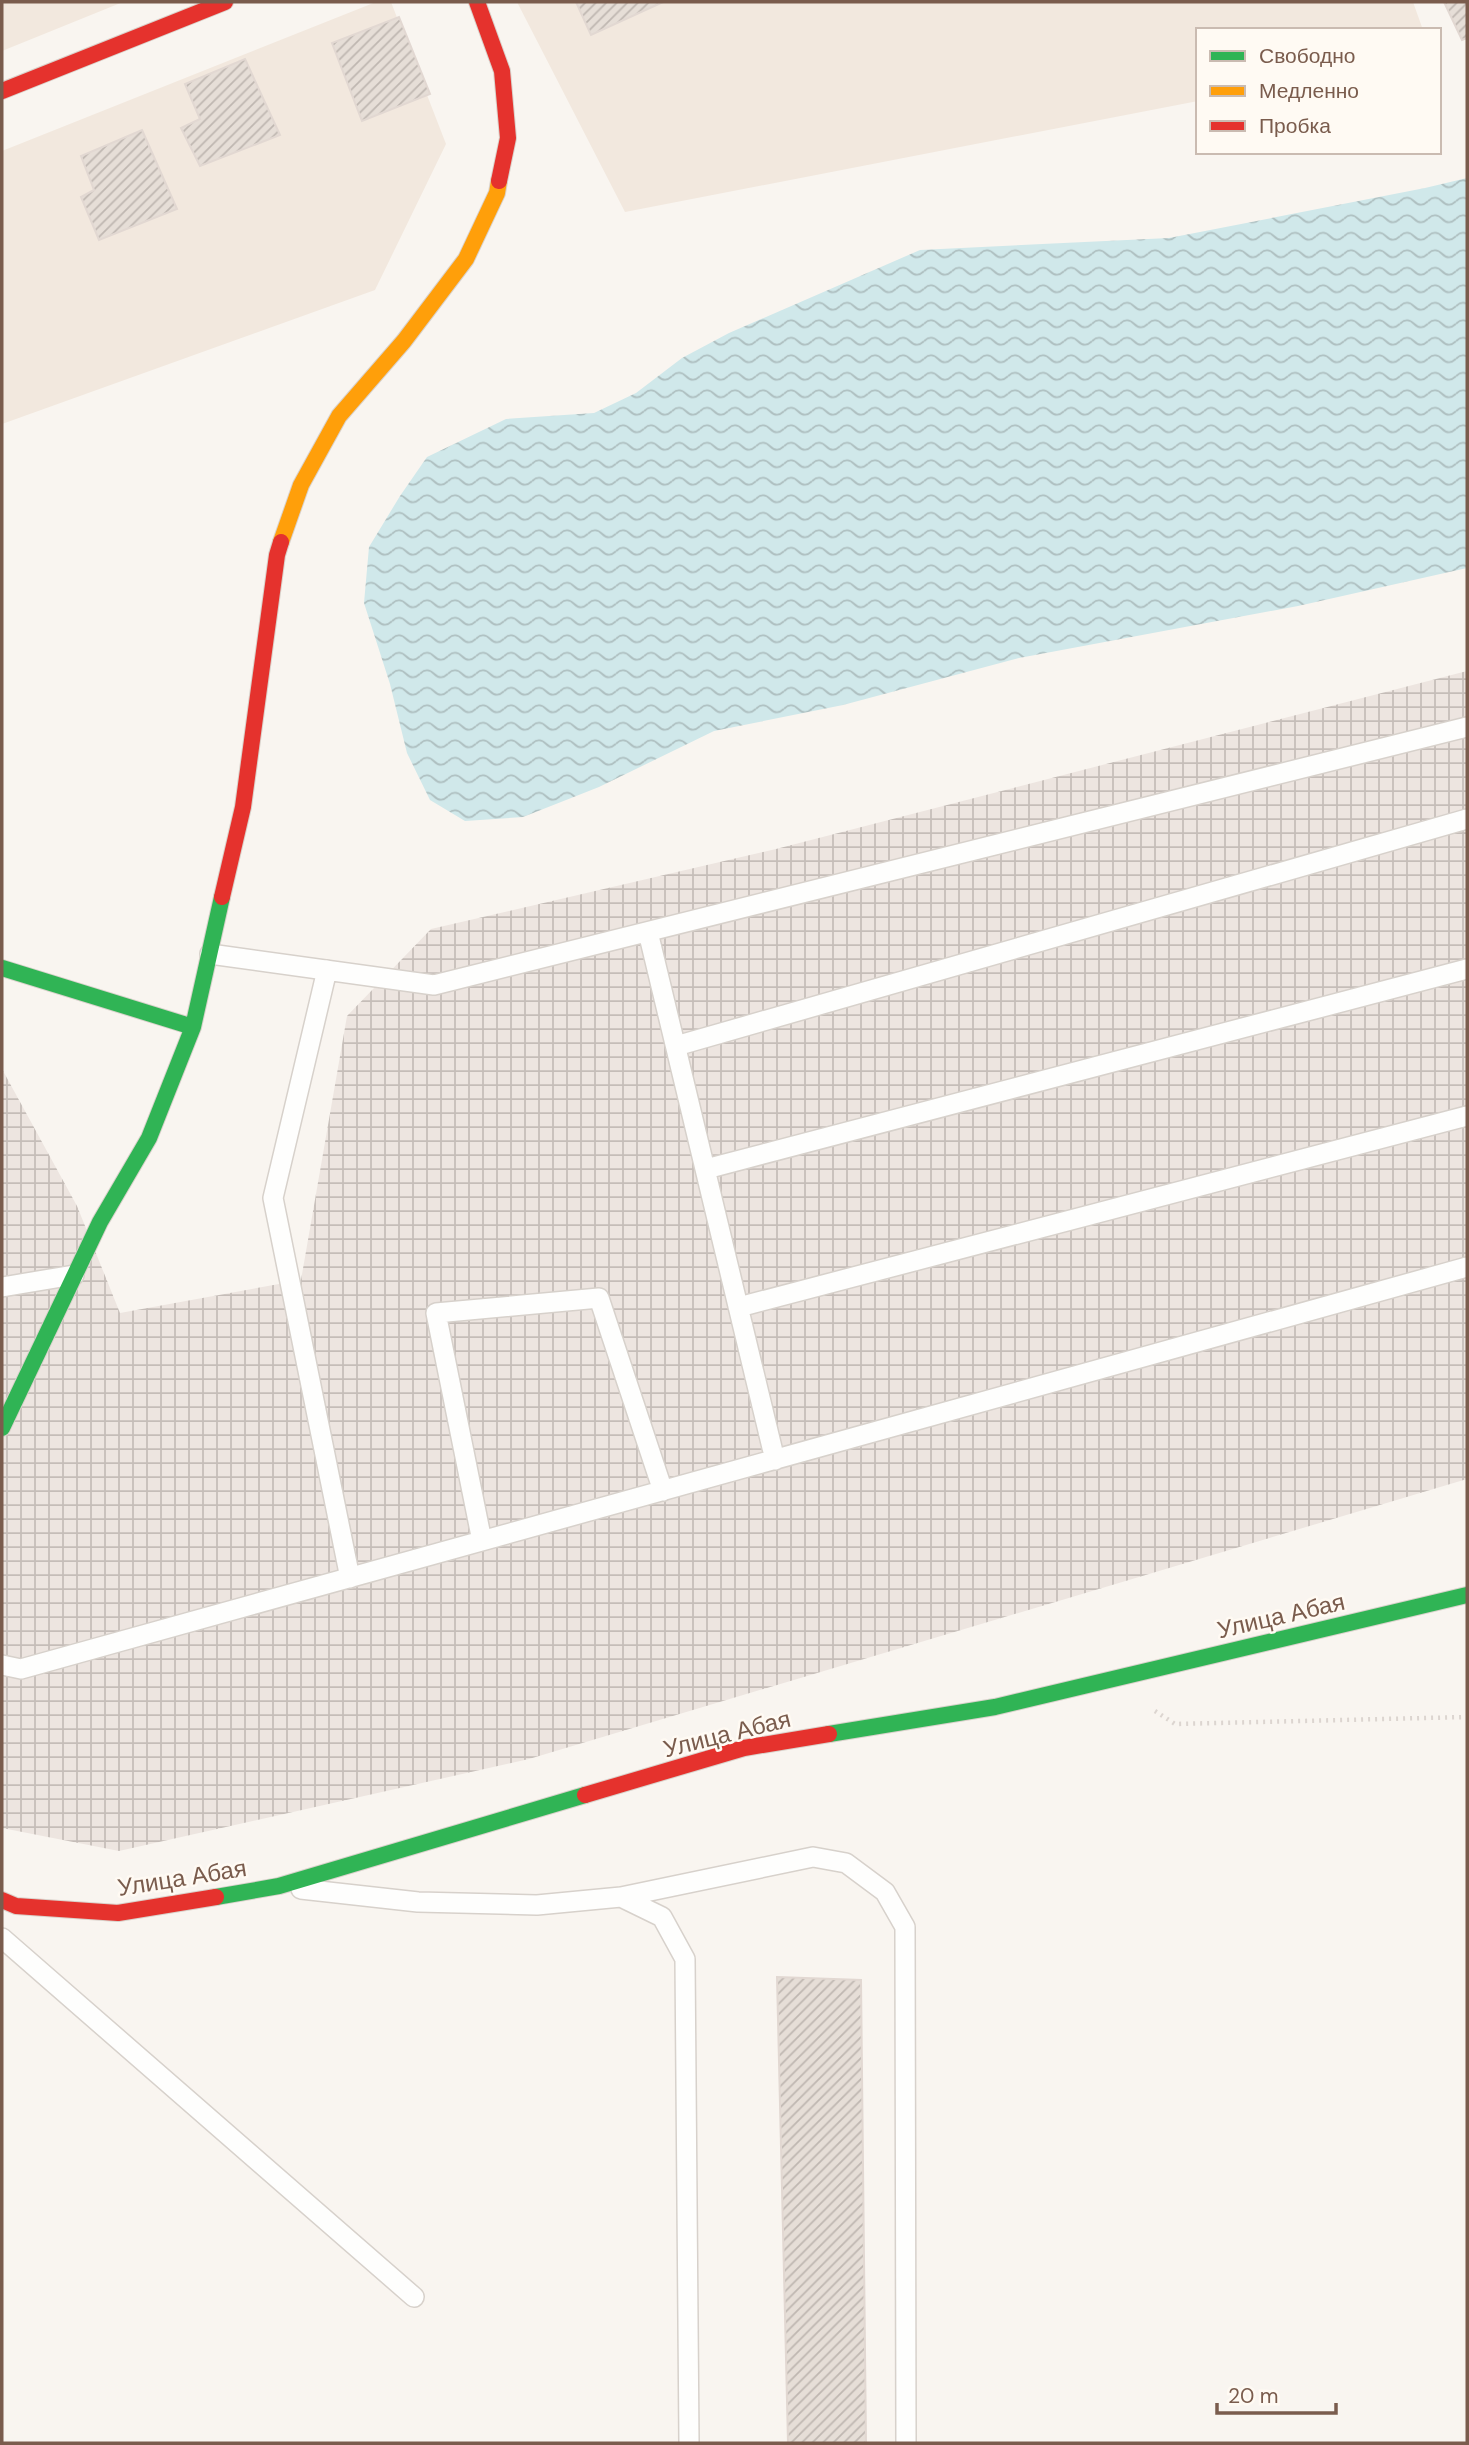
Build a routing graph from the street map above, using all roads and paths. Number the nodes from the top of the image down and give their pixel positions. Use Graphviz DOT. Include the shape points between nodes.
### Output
graph roads {
  1 [pos="225,2"];
  2 [pos="477,2"];
  3 [pos="2,91"];
  4 [pos="1467,727"];
  5 [pos="1467,819"];
  6 [pos="648,932"];
  7 [pos="210,954"];
  8 [pos="2,968"];
  9 [pos="327,970"];
  10 [pos="1467,970"];
  11 [pos="193,1027"];
  12 [pos="676,1046"];
  13 [pos="1467,1116"];
  14 [pos="706,1169"];
  15 [pos="1467,1267"];
  16 [pos="74,1275"];
  17 [pos="2,1287"];
  18 [pos="739,1307"];
  19 [pos="2,1428"];
  20 [pos="775,1460"];
  21 [pos="663,1491"];
  22 [pos="482,1541"];
  23 [pos="350,1578"];
  24 [pos="1467,1595"];
  25 [pos="2,1665"];
  26 [pos="1152,1709"];
  27 [pos="1467,1717"];
  28 [pos="279,1886"];
  29 [pos="621,1897"];
  30 [pos="2,1900"];
  31 [pos="2,1938"];
  32 [pos="414,2297"];
  33 [pos="689,2443"];
  34 [pos="906,2443"];
  1 -- 3 [label="street"];
  2 -- 7 [label="street" via="502,71 508,138 497,193 466,259 339,416 301,485 277,555 243,807"];
  4 -- 6 [label="lane"];
  5 -- 12 [label="lane"];
  6 -- 9 [label="lane" via="434,985"];
  6 -- 12 [label="lane"];
  7 -- 9 [label="lane"];
  7 -- 11 [label="street"];
  8 -- 11 [label="street"];
  9 -- 23 [label="lane" via="273,1198"];
  10 -- 14 [label="lane"];
  11 -- 16 [label="street" via="149,1138"];
  12 -- 14 [label="lane"];
  13 -- 18 [label="lane"];
  14 -- 18 [label="lane"];
  15 -- 20 [label="lane"];
  16 -- 17 [label="lane"];
  16 -- 19 [label="street"];
  18 -- 20 [label="lane"];
  20 -- 21 [label="lane"];
  21 -- 22 [label="lane"];
  21 -- 22 [label="lane" via="599,1298 436,1313"];
  22 -- 23 [label="lane"];
  23 -- 25 [label="lane" via="21,1669"];
  24 -- 28 [label="street, Улица Абая" via="995,1707 744,1748"];
  26 -- 27 [label="path" via="1175,1724"];
  28 -- 29 [label="lane" via="418,1902 537,1905"];
  28 -- 30 [label="street, Улица Абая" via="118,1913 16,1906"];
  29 -- 33 [label="lane" via="662,1917 685,1959"];
  29 -- 34 [label="lane" via="813,1857 846,1863 885,1892 905,1927"];
  31 -- 32 [label="lane"];
}
